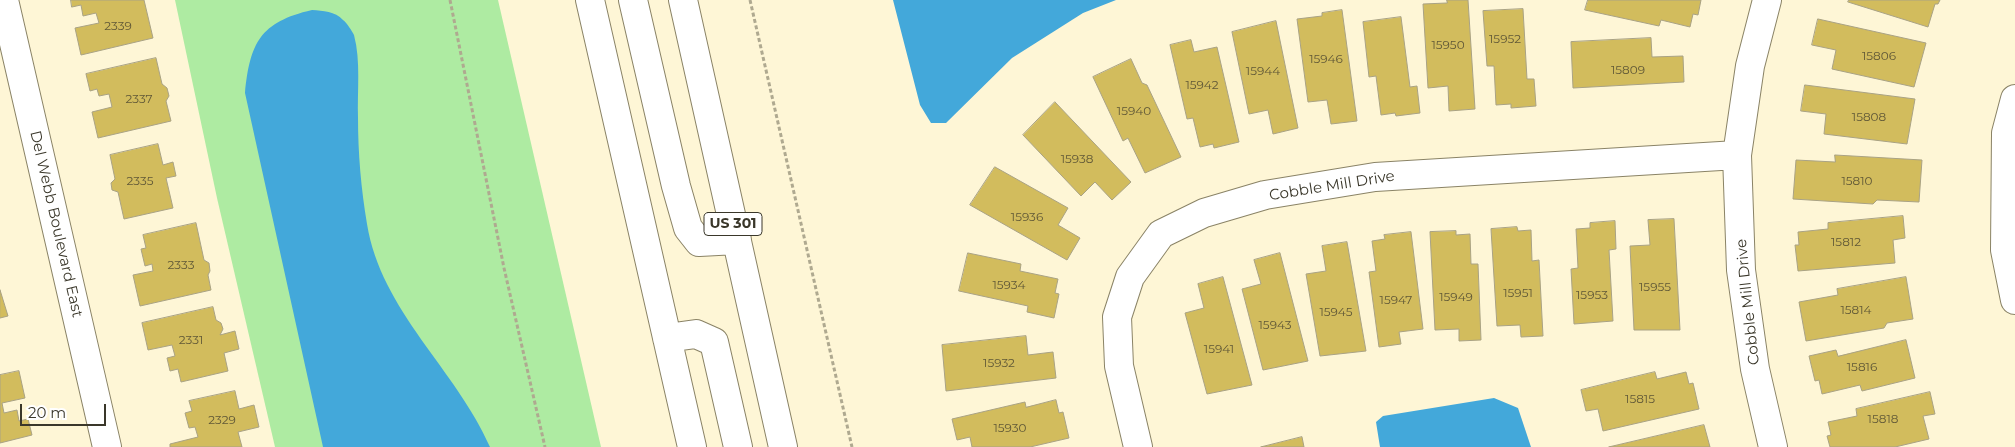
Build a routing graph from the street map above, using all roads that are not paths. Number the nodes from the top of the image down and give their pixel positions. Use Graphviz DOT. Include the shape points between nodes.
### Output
graph roads {
  1 [pos="4,0"];
  2 [pos="590,0"];
  3 [pos="633,0"];
  4 [pos="683,0"];
  5 [pos="1767,0"];
  6 [pos="2015,99"];
  7 [pos="1737,155"];
  8 [pos="737,240"];
  9 [pos="2015,300"];
  10 [pos="667,338"];
  11 [pos="107,447"];
  12 [pos="692,447"];
  13 [pos="738,447"];
  14 [pos="783,447"];
  15 [pos="1138,447"];
  16 [pos="1773,447"];
  1 -- 11 [label="street, Del Webb Boulevard East"];
  2 -- 10 [label="street"];
  3 -- 8 [label="street" via="688,228 700,242"];
  4 -- 8 [label="street, US 301"];
  5 -- 7 [label="street, Cobble Mill Drive" via="1750,66"];
  6 -- 9 [label="street" via="2006,133 2004,250"];
  7 -- 15 [label="street, Cobble Mill Drive" via="1375,177 1265,195 1204,213 1161,234 1130,277 1117,317 1119,366"];
  7 -- 16 [label="street, Cobble Mill Drive" via="1741,270 1754,369"];
  8 -- 14 [label="street, US 301"];
  10 -- 12 [label="street"];
  10 -- 13 [label="street" via="696,334 714,342"];
}
